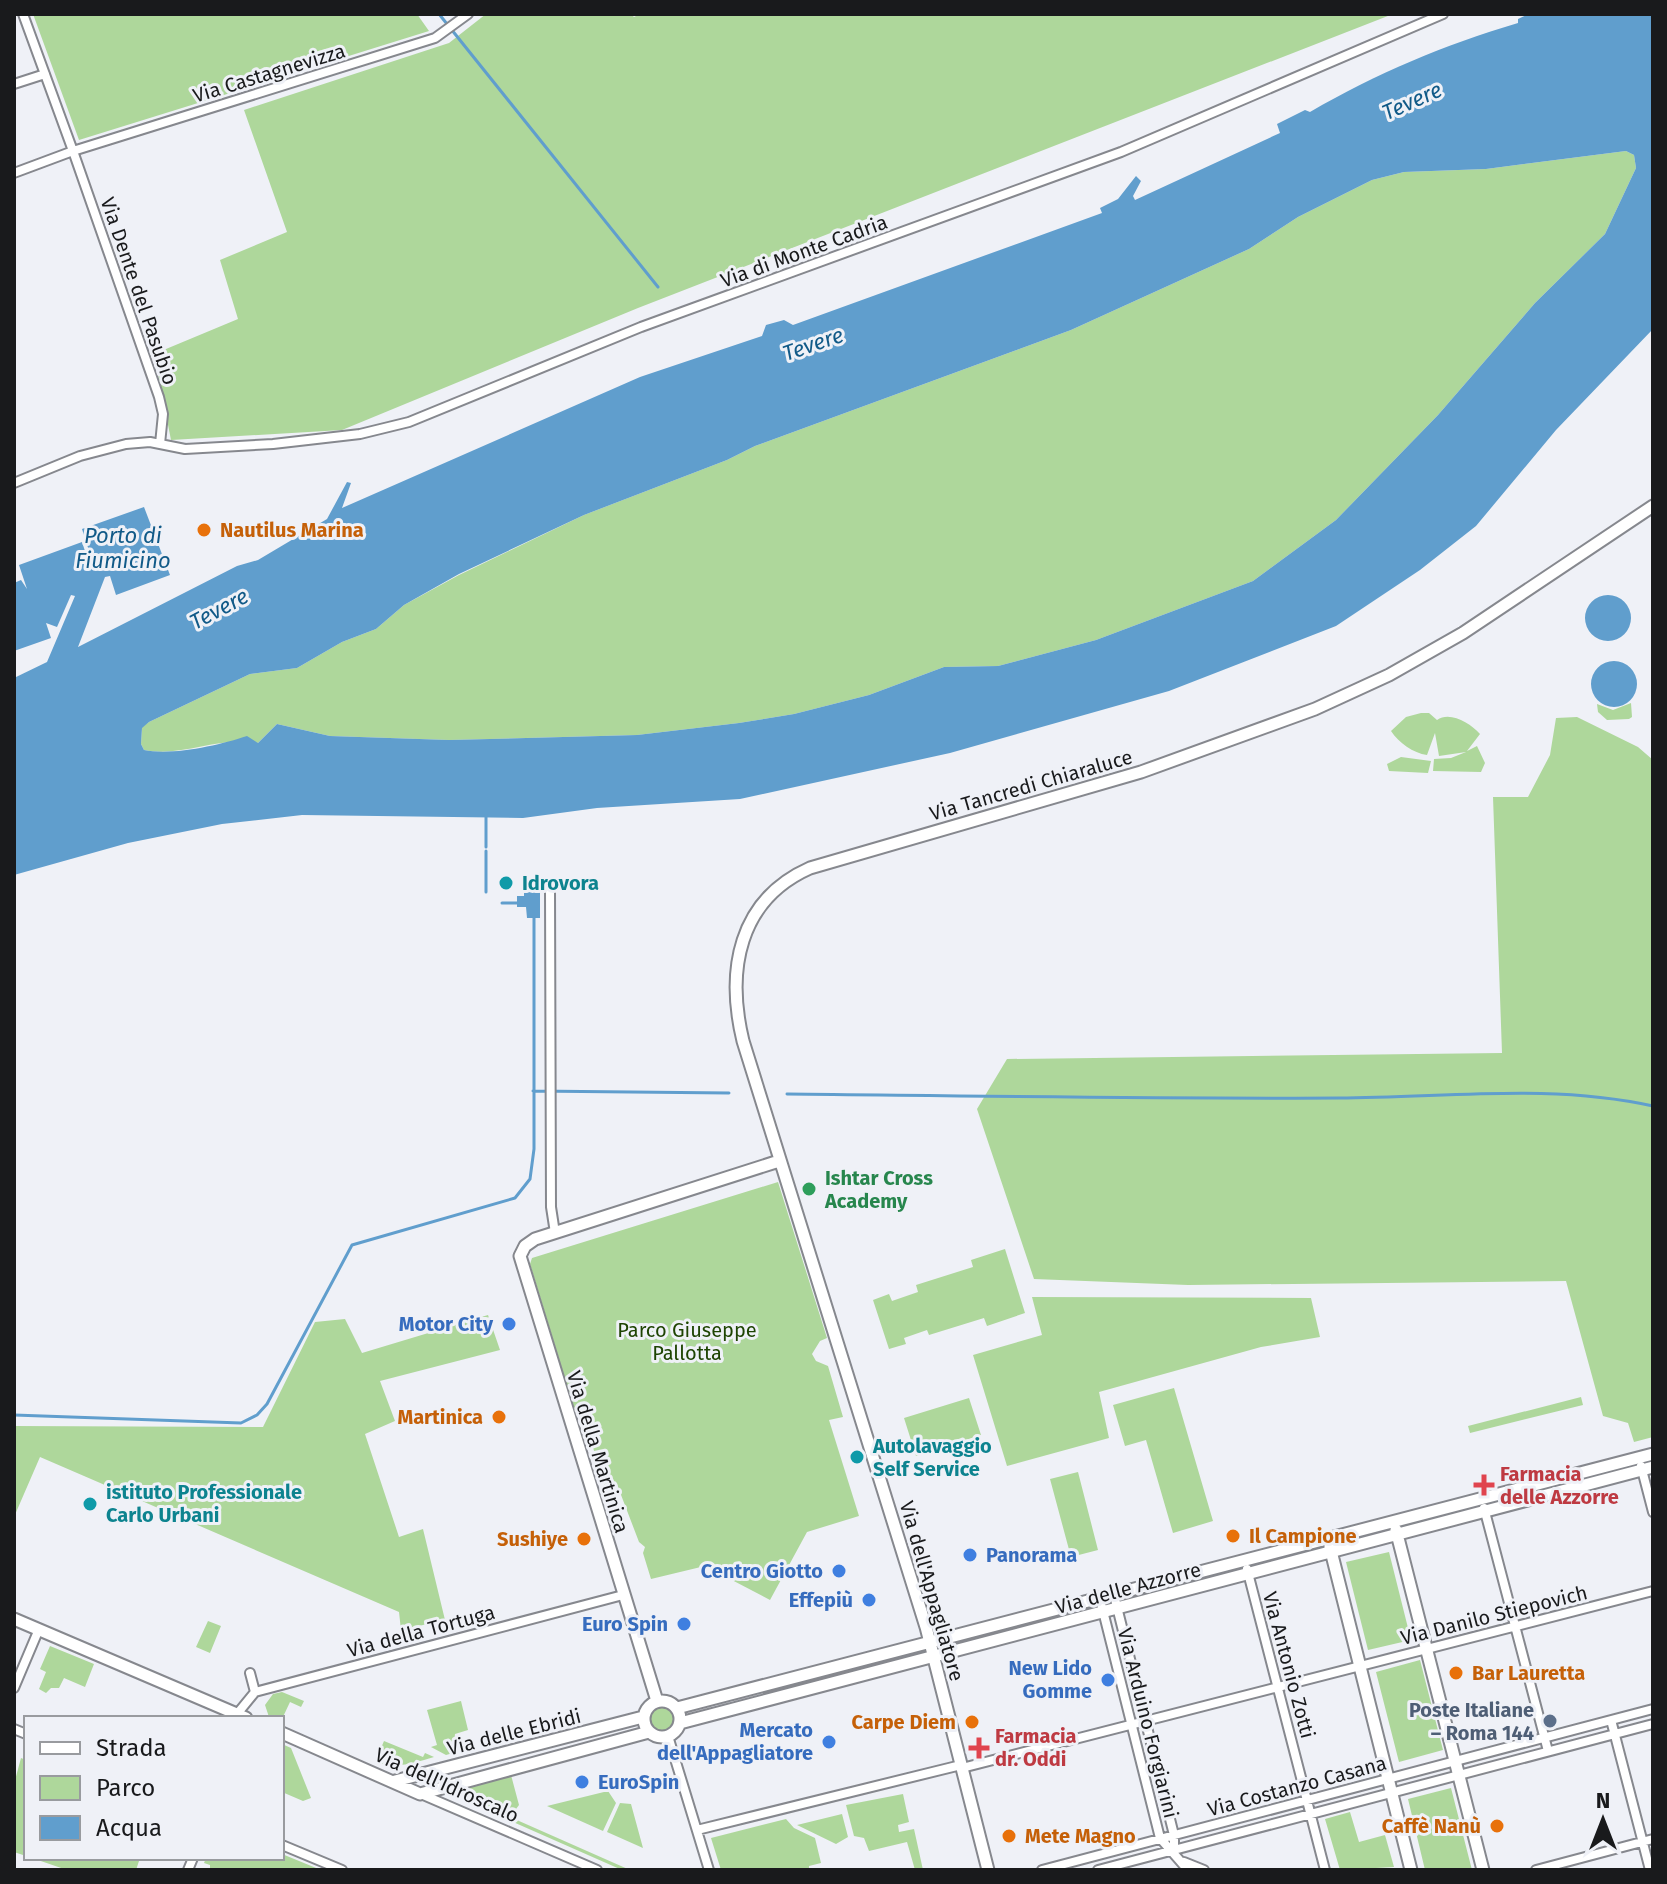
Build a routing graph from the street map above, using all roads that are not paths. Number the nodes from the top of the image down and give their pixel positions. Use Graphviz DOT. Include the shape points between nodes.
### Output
graph roads {
  1 [pos="23,14"];
  2 [pos="1443,14"];
  3 [pos="466,16"];
  4 [pos="45,74"];
  5 [pos="14,84"];
  6 [pos="73,151"];
  7 [pos="14,173"];
  8 [pos="160,444"];
  9 [pos="14,483"];
  10 [pos="1653,506"];
  11 [pos="550,890"];
  12 [pos="779,1161"];
  13 [pos="555,1233"];
  14 [pos="816,1280"];
  15 [pos="1653,1454"];
  16 [pos="1645,1465"];
  17 [pos="1482,1499"];
  18 [pos="1486,1512"];
  19 [pos="1653,1512"];
  20 [pos="1394,1522"];
  21 [pos="1398,1536"];
  22 [pos="1328,1539"];
  23 [pos="1332,1553"];
  24 [pos="1245,1561"];
  25 [pos="1249,1575"];
  26 [pos="1653,1591"];
  27 [pos="623,1595"];
  28 [pos="1114,1595"];
  29 [pos="1099,1599"];
  30 [pos="1118,1610"];
  31 [pos="1103,1613"];
  32 [pos="14,1619"];
  33 [pos="1514,1626"];
  34 [pos="39,1629"];
  35 [pos="930,1643"];
  36 [pos="1427,1649"];
  37 [pos="934,1658"];
  38 [pos="1361,1666"];
  39 [pos="832,1668"];
  40 [pos="250,1673"];
  41 [pos="836,1683"];
  42 [pos="1278,1686"];
  43 [pos="14,1688"];
  44 [pos="749,1689"];
  45 [pos="255,1692"];
  46 [pos="657,1701"];
  47 [pos="754,1705"];
  48 [pos="677,1708"];
  49 [pos="1653,1709"];
  50 [pos="242,1716"];
  51 [pos="643,1717"];
  52 [pos="1611,1720"];
  53 [pos="1145,1721"];
  54 [pos="680,1723"];
  55 [pos="1653,1724"];
  56 [pos="1131,1725"];
  57 [pos="649,1732"];
  58 [pos="284,1734"];
  59 [pos="1615,1734"];
  60 [pos="668,1736"];
  61 [pos="1544,1737"];
  62 [pos="552,1741"];
  63 [pos="1548,1751"];
  64 [pos="557,1757"];
  65 [pos="1455,1761"];
  66 [pos="462,1764"];
  67 [pos="962,1766"];
  68 [pos="1459,1775"];
  69 [pos="1387,1778"];
  70 [pos="395,1781"];
  71 [pos="467,1781"];
  72 [pos="1391,1792"];
  73 [pos="420,1794"];
  74 [pos="1308,1800"];
  75 [pos="1311,1813"];
  76 [pos="697,1830"];
  77 [pos="1174,1835"];
  78 [pos="1160,1838"];
  79 [pos="1653,1839"];
  80 [pos="1642,1842"];
  81 [pos="284,1846"];
  82 [pos="1174,1850"];
  83 [pos="1186,1866"];
  84 [pos="342,1870"];
  85 [pos="597,1870"];
  86 [pos="709,1870"];
  87 [pos="988,1870"];
  88 [pos="1042,1870"];
  89 [pos="1098,1870"];
  90 [pos="1204,1870"];
  91 [pos="1325,1870"];
  92 [pos="1411,1870"];
  93 [pos="1483,1870"];
  94 [pos="1536,1870"];
  95 [pos="1650,1870"];
  1 -- 4 [label="street"];
  2 -- 8 [label="street, Via di Monte Cadria" via="1121,152 641,327 409,422 302,441 185,449"];
  3 -- 6 [label="street, Via Castagnevizza" via="435,38"];
  4 -- 5 [label="street"];
  4 -- 6 [label="street"];
  6 -- 7 [label="street, Via Castagnevizza"];
  6 -- 8 [label="street, Via Dente del Pasubio" via="159,397"];
  8 -- 9 [label="street, Via di Monte Cadria" via="105,449"];
  10 -- 12 [label="street, Via Tancredi Chiaraluce" via="1463,633 1323,705 1150,769 819,865 775,890 743,936 735,991 743,1041"];
  11 -- 13 [label="street"];
  12 -- 13 [label="street, Via della Martinica"];
  12 -- 14 [label="street, Via Tancredi Chiaraluce"];
  13 -- 27 [label="street, Via della Martinica" via="529,1242 520,1261"];
  14 -- 35 [label="street, Via dell'Appagliatore"];
  15 -- 16 [label="street, Via delle Azzorre"];
  16 -- 17 [label="street, Via delle Azzorre"];
  16 -- 18 [label="street, Via delle Azzorre"];
  16 -- 19 [label="street"];
  17 -- 18 [label="street"];
  17 -- 20 [label="street, Via delle Azzorre"];
  18 -- 21 [label="street, Via delle Azzorre"];
  18 -- 33 [label="street"];
  20 -- 21 [label="street"];
  20 -- 22 [label="street, Via delle Azzorre"];
  21 -- 23 [label="street, Via delle Azzorre"];
  21 -- 36 [label="street"];
  22 -- 23 [label="street"];
  22 -- 24 [label="street, Via delle Azzorre"];
  23 -- 25 [label="street, Via delle Azzorre"];
  23 -- 38 [label="street"];
  24 -- 25 [label="street, Via Antonio Zotti"];
  24 -- 28 [label="street, Via delle Azzorre"];
  25 -- 30 [label="street, Via delle Azzorre"];
  25 -- 42 [label="street, Via Antonio Zotti"];
  26 -- 33 [label="street, Via Danilo Stiepovich"];
  27 -- 45 [label="street, Via della Tortuga"];
  27 -- 46 [label="street, Via della Martinica"];
  28 -- 29 [label="street, Via delle Azzorre"];
  28 -- 30 [label="street, Via Arduino Forgiarini"];
  29 -- 31 [label="street, Via Arduino Forgiarini"];
  29 -- 35 [label="street, Via delle Azzorre"];
  30 -- 31 [label="street, Via delle Azzorre"];
  30 -- 53 [label="street, Via Arduino Forgiarini"];
  31 -- 37 [label="street, Via delle Azzorre"];
  31 -- 56 [label="street, Via Arduino Forgiarini"];
  32 -- 34 [label="street"];
  33 -- 36 [label="street, Via Danilo Stiepovich"];
  33 -- 61 [label="street"];
  34 -- 43 [label="street"];
  34 -- 50 [label="street"];
  35 -- 37 [label="street, Via dell'Appagliatore"];
  35 -- 39 [label="street"];
  36 -- 38 [label="street, Via Danilo Stiepovich"];
  36 -- 65 [label="street"];
  37 -- 41 [label="street"];
  37 -- 67 [label="street, Via dell'Appagliatore"];
  38 -- 42 [label="street, Via Danilo Stiepovich"];
  38 -- 69 [label="street"];
  39 -- 41 [label="street"];
  39 -- 44 [label="street"];
  40 -- 45 [label="street"];
  41 -- 47 [label="street"];
  42 -- 53 [label="street, Via Danilo Stiepovich"];
  42 -- 74 [label="street, Via Antonio Zotti"];
  44 -- 47 [label="street"];
  44 -- 48 [label="street"];
  45 -- 50 [label="street"];
  46 -- 48 [label="street"];
  46 -- 51 [label="street"];
  47 -- 54 [label="street"];
  48 -- 54 [label="street"];
  49 -- 52 [label="street, Via Costanzo Casana"];
  51 -- 57 [label="street"];
  51 -- 62 [label="street, Via delle Ebridi"];
  52 -- 59 [label="street"];
  52 -- 61 [label="street, Via Costanzo Casana"];
  53 -- 56 [label="street"];
  53 -- 77 [label="street, Via Arduino Forgiarini"];
  54 -- 60 [label="street"];
  55 -- 59 [label="street, Via Costanzo Casana"];
  56 -- 67 [label="street"];
  56 -- 78 [label="street, Via Arduino Forgiarini"];
  57 -- 60 [label="street"];
  57 -- 64 [label="street, Via delle Ebridi"];
  58 -- 70 [label="street, Via dell'Idroscalo"];
  59 -- 63 [label="street, Via Costanzo Casana"];
  59 -- 80 [label="street"];
  60 -- 76 [label="street"];
  61 -- 63 [label="street"];
  61 -- 65 [label="street, Via Costanzo Casana"];
  62 -- 64 [label="street"];
  62 -- 66 [label="street, Via delle Ebridi"];
  63 -- 68 [label="street, Via Costanzo Casana"];
  64 -- 71 [label="street, Via delle Ebridi"];
  65 -- 68 [label="street"];
  65 -- 69 [label="street, Via Costanzo Casana"];
  66 -- 70 [label="street, Via delle Ebridi"];
  66 -- 71 [label="street"];
  67 -- 76 [label="street"];
  67 -- 87 [label="street, Via dell'Appagliatore"];
  68 -- 72 [label="street, Via Costanzo Casana"];
  68 -- 93 [label="street"];
  69 -- 72 [label="street"];
  69 -- 74 [label="street, Via Costanzo Casana"];
  70 -- 73 [label="street, Via dell'Idroscalo"];
  71 -- 73 [label="street, Via delle Ebridi"];
  72 -- 75 [label="street, Via Costanzo Casana"];
  72 -- 92 [label="street"];
  73 -- 85 [label="street, Via dell'Idroscalo"];
  74 -- 75 [label="street, Via Antonio Zotti"];
  74 -- 77 [label="street, Via Costanzo Casana"];
  75 -- 82 [label="street, Via Costanzo Casana"];
  75 -- 91 [label="street, Via Antonio Zotti"];
  76 -- 86 [label="street"];
  77 -- 78 [label="street, Via Costanzo Casana"];
  77 -- 82 [label="street, Via Arduino Forgiarini"];
  78 -- 82 [label="street, Via Arduino Forgiarini"];
  78 -- 88 [label="street, Via Costanzo Casana"];
  79 -- 80 [label="street"];
  80 -- 94 [label="street"];
  80 -- 95 [label="street"];
  81 -- 84 [label="street"];
  82 -- 83 [label="street, Via Arduino Forgiarini"];
  82 -- 89 [label="street, Via Costanzo Casana"];
  83 -- 90 [label="street"];
}
